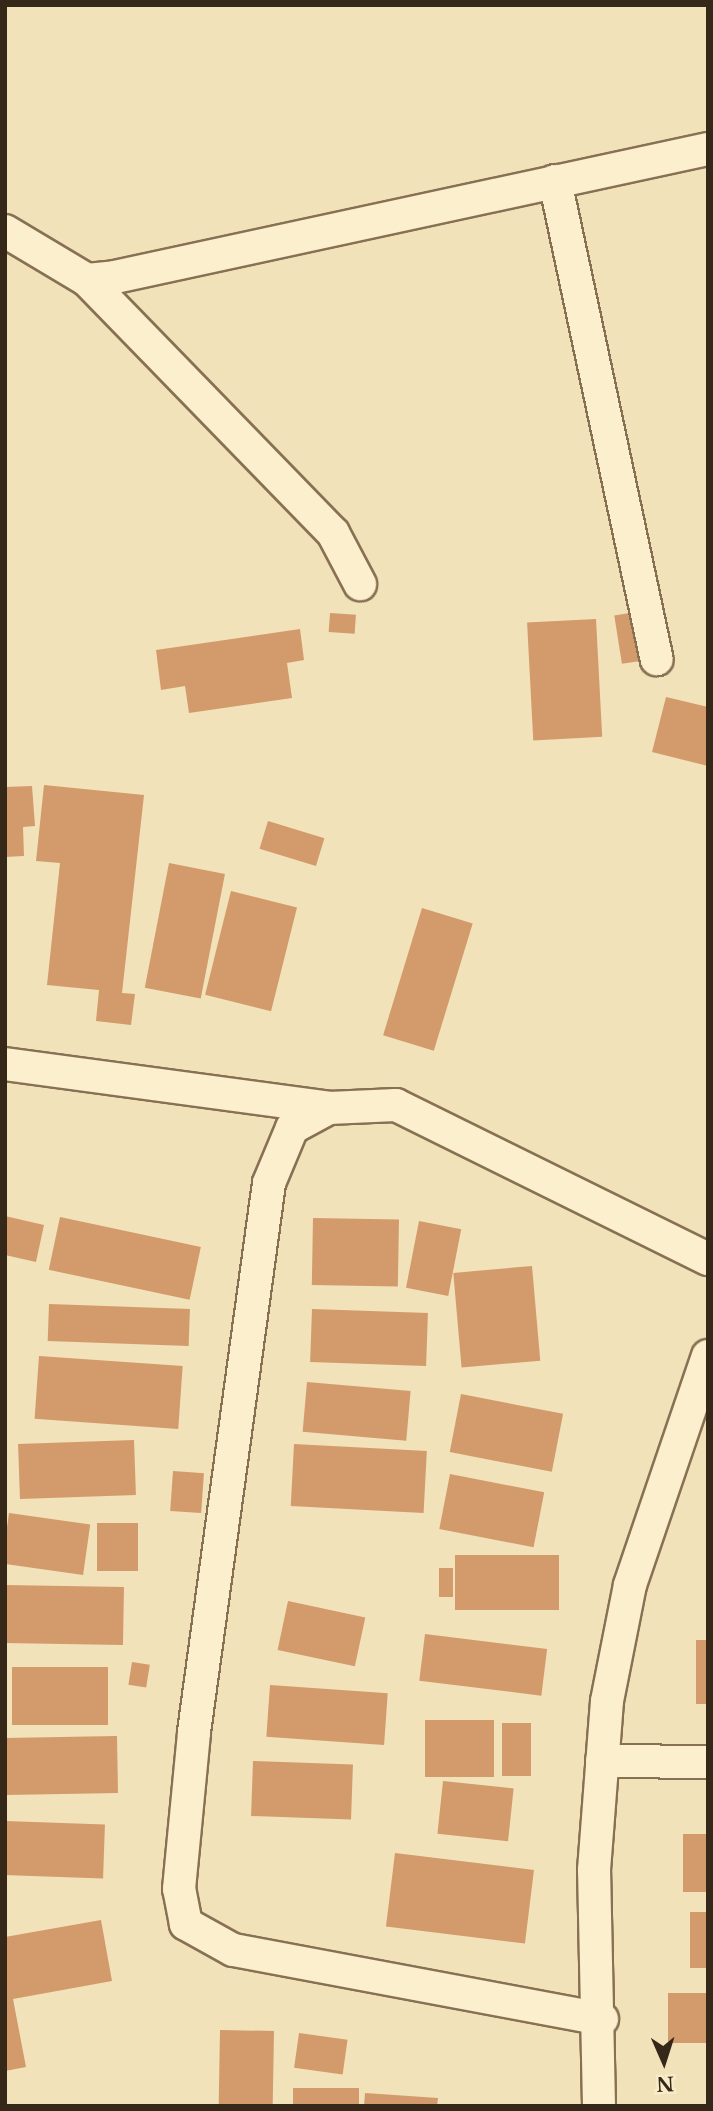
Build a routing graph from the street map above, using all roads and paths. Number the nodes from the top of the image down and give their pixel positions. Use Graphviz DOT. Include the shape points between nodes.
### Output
graph roads {
  1 [pos="708,149"];
  2 [pos="555,181"];
  3 [pos="5,231"];
  4 [pos="87,280"];
  5 [pos="360,584"];
  6 [pos="657,659"];
  7 [pos="5,1064"];
  8 [pos="329,1108"];
  9 [pos="708,1259"];
  10 [pos="708,1356"];
  11 [pos="602,1761"];
  12 [pos="708,1762"];
  13 [pos="602,2019"];
  14 [pos="599,2106"];
  1 -- 2 [label="street"];
  2 -- 4 [label="street"];
  2 -- 6 [label="street"];
  3 -- 4 [label="street"];
  4 -- 5 [label="street" via="332,533"];
  7 -- 8 [label="street"];
  8 -- 9 [label="street" via="396,1105"];
  8 -- 13 [label="street" via="292,1128 269,1183 194,1732 179,1889 186,1924 233,1950"];
  10 -- 11 [label="street" via="630,1585 607,1701"];
  11 -- 12 [label="street"];
  11 -- 13 [label="street" via="594,1870"];
  13 -- 14 [label="street"];
}
